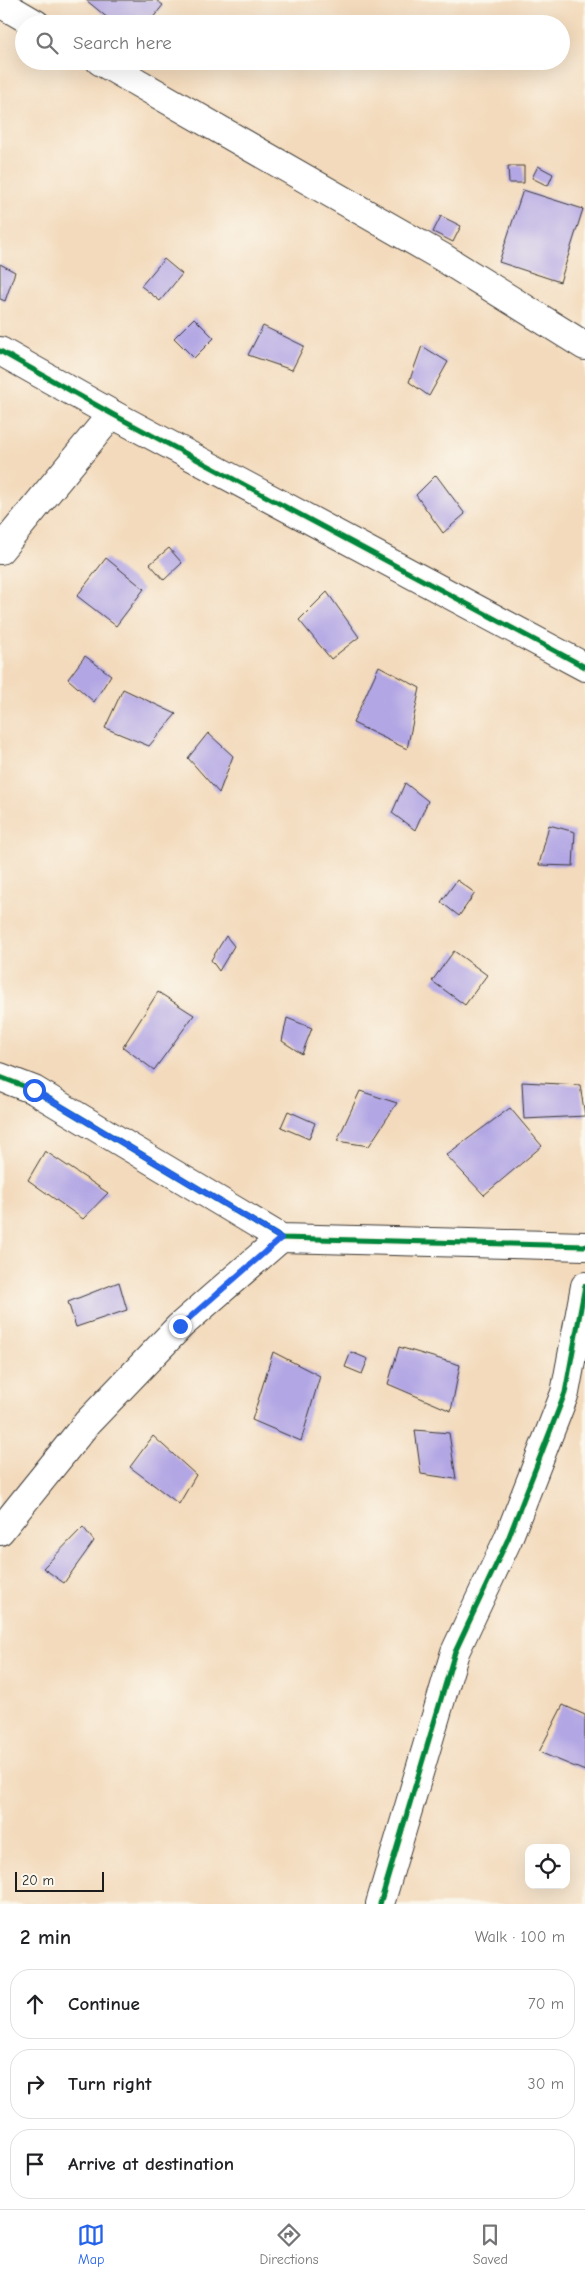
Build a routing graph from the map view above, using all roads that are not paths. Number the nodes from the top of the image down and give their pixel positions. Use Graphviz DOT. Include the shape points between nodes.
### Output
graph roads {
  1 [pos="0,3"];
  2 [pos="21,15"];
  3 [pos="116,70"];
  4 [pos="585,346"];
  5 [pos="0,350"];
  6 [pos="112,414"];
  7 [pos="0,550"];
  8 [pos="585,666"];
  9 [pos="0,1077"];
  10 [pos="281,1238"];
  11 [pos="585,1246"];
  12 [pos="585,1286"];
  13 [pos="0,1531"];
  14 [pos="380,1904"];
  1 -- 2 [label="street"];
  3 -- 4 [label="street" via="442,257"];
  5 -- 6 [label="street"];
  6 -- 7 [label="street"];
  6 -- 8 [label="street"];
  9 -- 10 [label="street" via="34,1090"];
  10 -- 11 [label="street"];
  10 -- 13 [label="street" via="180,1326 88,1423"];
  12 -- 14 [label="street" via="565,1392 508,1539 455,1652"];
}
